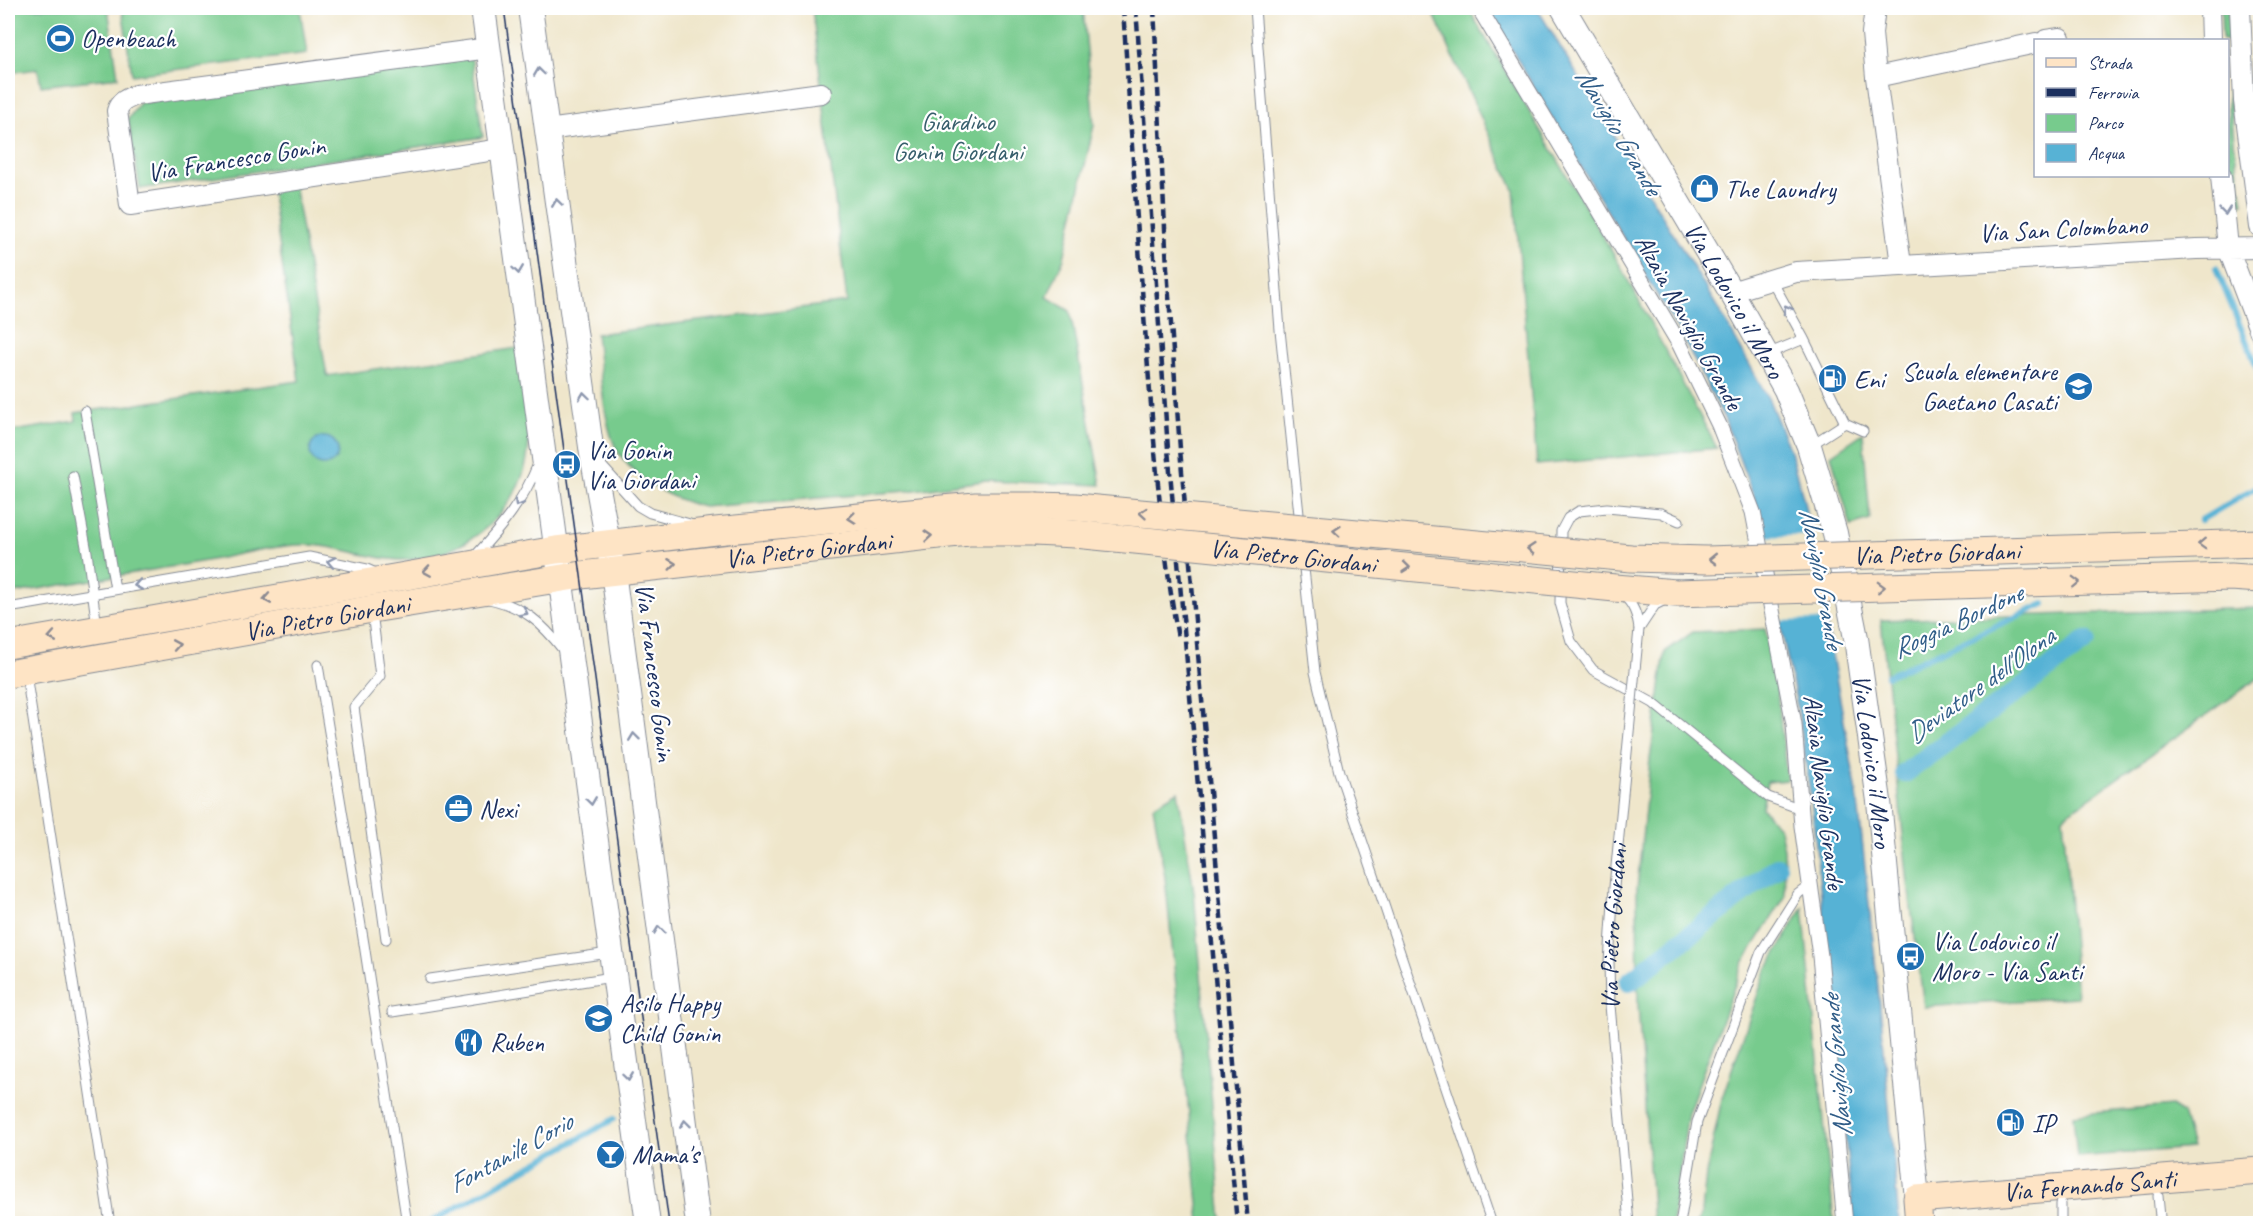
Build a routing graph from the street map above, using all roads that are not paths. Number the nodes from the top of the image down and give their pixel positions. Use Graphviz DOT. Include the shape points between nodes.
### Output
graph roads {
  1 [pos="483,8"];
  2 [pos="530,8"];
  3 [pos="1255,8"];
  4 [pos="1479,8"];
  5 [pos="1563,8"];
  6 [pos="1875,8"];
  7 [pos="2210,8"];
  8 [pos="2240,8"];
  9 [pos="2211,39"];
  10 [pos="2034,43"];
  11 [pos="489,48"];
  12 [pos="1876,77"];
  13 [pos="821,93"];
  14 [pos="547,130"];
  15 [pos="502,149"];
  16 [pos="2221,177"];
  17 [pos="2260,227"];
  18 [pos="2228,248"];
  19 [pos="2260,248"];
  20 [pos="1901,265"];
  21 [pos="1771,279"];
  22 [pos="1731,292"];
  23 [pos="2260,332"];
  24 [pos="1804,339"];
  25 [pos="1767,354"];
  26 [pos="85,411"];
  27 [pos="1845,423"];
  28 [pos="1863,431"];
  29 [pos="1809,446"];
  30 [pos="543,451"];
  31 [pos="592,454"];
  32 [pos="73,476"];
  33 [pos="1035,519"];
  34 [pos="1679,520"];
  35 [pos="716,531"];
  36 [pos="2260,543"];
  37 [pos="610,544"];
  38 [pos="556,550"];
  39 [pos="468,564"];
  40 [pos="614,571"];
  41 [pos="387,578"];
  42 [pos="561,579"];
  43 [pos="2260,579"];
  44 [pos="1615,588"];
  45 [pos="115,589"];
  46 [pos="92,593"];
  47 [pos="1676,593"];
  48 [pos="470,594"];
  49 [pos="8,608"];
  50 [pos="372,609"];
  51 [pos="1639,629"];
  52 [pos="97,630"];
  53 [pos="8,645"];
  54 [pos="571,659"];
  55 [pos="318,665"];
  56 [pos="16,673"];
  57 [pos="1801,809"];
  58 [pos="1811,885"];
  59 [pos="386,939"];
  60 [pos="613,965"];
  61 [pos="430,979"];
  62 [pos="392,1012"];
  63 [pos="2260,1171"];
  64 [pos="2158,1196"];
  65 [pos="2061,1204"];
  66 [pos="1918,1211"];
  67 [pos="2160,1217"];
  68 [pos="110,1224"];
  69 [pos="407,1224"];
  70 [pos="648,1224"];
  71 [pos="698,1224"];
  72 [pos="1492,1224"];
  73 [pos="1629,1224"];
  74 [pos="1680,1224"];
  75 [pos="1845,1224"];
  76 [pos="2061,1224"];
  1 -- 11 [label="street"];
  14 -- 2 [label="street, Via Francesco Gonin, one-way"];
  3 -- 72 [label="lane" via="1280,330 1315,672 1339,772"];
  4 -- 57 [label="street, Alzaia Naviglio Grande" via="1680,345 1719,425 1753,512 1794,724"];
  5 -- 22 [label="street, Via Lodovico il Moro"];
  6 -- 12 [label="street" via="1872,33"];
  7 -- 9 [label="street"];
  8 -- 17 [label="street" via="2244,100"];
  10 -- 12 [label="street"];
  11 -- 15 [label="street"];
  11 -- 15 [label="street, Via Francesco Gonin" via="136,95 118,105 117,111 126,184 130,205"];
  12 -- 20 [label="street"];
  13 -- 14 [label="street"];
  31 -- 14 [label="street, Via Francesco Gonin, one-way"];
  15 -- 30 [label="street, one-way"];
  16 -- 18 [label="street, one-way"];
  18 -- 19 [label="street, Via San Colombano"];
  18 -- 20 [label="street, Via San Colombano"];
  18 -- 23 [label="street"];
  20 -- 21 [label="street, Via San Colombano" via="1796,272"];
  21 -- 22 [label="street, Via San Colombano"];
  24 -- 21 [label="lane, one-way"];
  22 -- 25 [label="street, Via Lodovico il Moro"];
  24 -- 25 [label="lane"];
  24 -- 27 [label="lane"];
  25 -- 29 [label="street, Via Lodovico il Moro"];
  26 -- 45 [label="lane"];
  27 -- 28 [label="lane"];
  27 -- 29 [label="lane"];
  29 -- 66 [label="street, Via Lodovico il Moro" via="1835,533 1856,638 1879,801"];
  30 -- 38 [label="street"];
  30 -- 39 [label="lane, one-way" via="516,508"];
  31 -- 35 [label="lane, Via Pietro Giordani" via="638,506 650,513"];
  31 -- 37 [label="street, Via Francesco Gonin"];
  32 -- 46 [label="lane"];
  33 -- 35 [label="main road, Via Pietro Giordani, one-way" via="976,506"];
  36 -- 33 [label="main road, Via Pietro Giordani, one-way, bridge" via="1707,560 1631,558 1075,507"];
  40 -- 33 [label="main road, Via Pietro Giordani, one-way" via="969,532"];
  33 -- 44 [label="main road, Via Pietro Giordani, one-way, bridge" via="1087,535"];
  34 -- 57 [label="lane" via="1660,513 1607,508 1579,511 1568,518 1561,531 1560,603 1571,641 1593,670 1653,703 1768,796"];
  35 -- 37 [label="main road, Via Pietro Giordani"];
  37 -- 38 [label="main road, Via Pietro Giordani"];
  37 -- 40 [label="street, Via Francesco Gonin"];
  38 -- 39 [label="main road, Via Pietro Giordani"];
  38 -- 42 [label="street"];
  39 -- 41 [label="main road, Via Pietro Giordani, one-way"];
  40 -- 42 [label="main road, Via Pietro Giordani"];
  71 -- 40 [label="street, Via Francesco Gonin, one-way"];
  41 -- 45 [label="lane, Via Pietro Giordani, one-way" via="367,569 309,557"];
  41 -- 52 [label="main road, Via Pietro Giordani, one-way"];
  42 -- 48 [label="main road, Via Pietro Giordani"];
  42 -- 54 [label="street"];
  47 -- 43 [label="main road, Via Pietro Giordani, one-way, bridge"];
  44 -- 47 [label="main road, Via Pietro Giordani"];
  44 -- 51 [label="lane, Via Pietro Giordani" via="1631,602"];
  45 -- 46 [label="lane, Via Pietro Giordani"];
  46 -- 49 [label="lane, Via Pietro Giordani"];
  46 -- 52 [label="lane"];
  47 -- 51 [label="lane, Via Pietro Giordani" via="1655,605"];
  48 -- 50 [label="main road, Via Pietro Giordani"];
  48 -- 54 [label="lane, one-way" via="507,603 533,616"];
  56 -- 50 [label="main road, Via Pietro Giordani, one-way"];
  50 -- 59 [label="lane" via="380,676 354,707"];
  51 -- 73 [label="lane, Via Pietro Giordani, bridge" via="1609,962"];
  52 -- 53 [label="main road, Via Pietro Giordani, one-way"];
  54 -- 60 [label="street, one-way"];
  55 -- 69 [label="lane"];
  56 -- 68 [label="lane"];
  57 -- 58 [label="street, Alzaia Naviglio Grande"];
  58 -- 74 [label="lane" via="1798,894 1761,952 1697,1122"];
  58 -- 75 [label="street, Alzaia Naviglio Grande"];
  60 -- 61 [label="lane"];
  60 -- 62 [label="lane"];
  60 -- 70 [label="street, one-way"];
  63 -- 66 [label="main road, Via Fernando Santi"];
  64 -- 67 [label="lane"];
  65 -- 76 [label="lane"];
}
